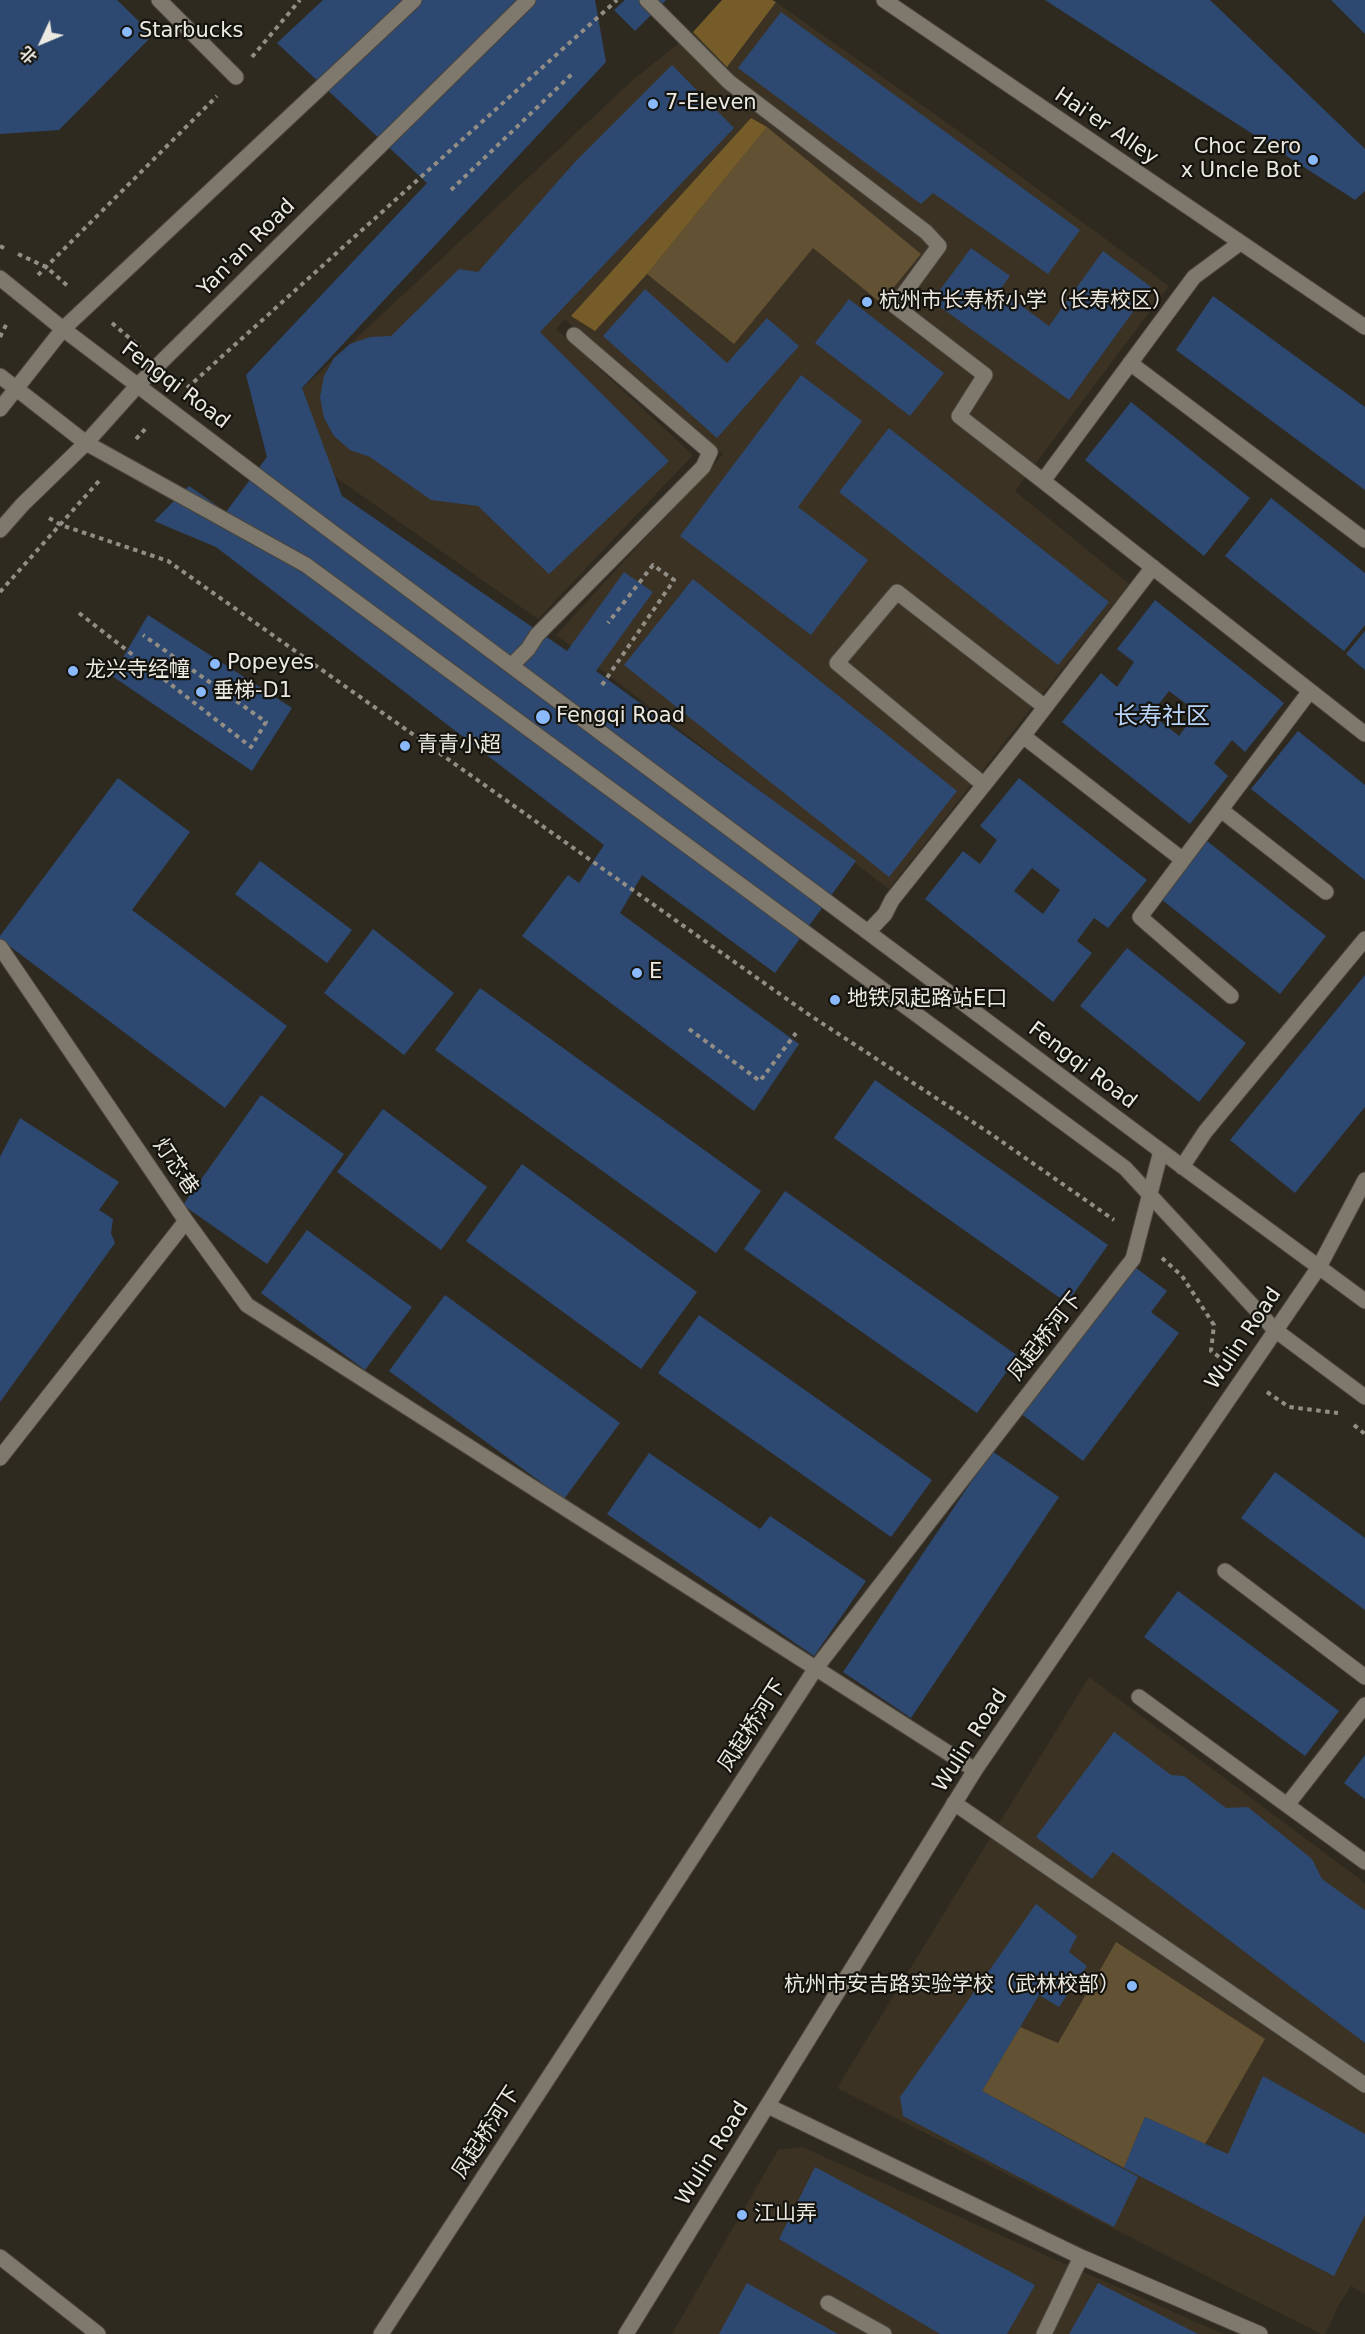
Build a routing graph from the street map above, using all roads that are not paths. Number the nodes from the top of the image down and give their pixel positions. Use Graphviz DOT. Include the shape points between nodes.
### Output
graph roads {
  1 [pos="159,0"];
  2 [pos="414,0"];
  3 [pos="528,0"];
  4 [pos="647,0"];
  5 [pos="884,0"];
  6 [pos="236,77"];
  7 [pos="1240,243"];
  8 [pos="0,278"];
  9 [pos="1365,327"];
  10 [pos="63,329"];
  11 [pos="574,335"];
  12 [pos="1130,363"];
  13 [pos="0,375"];
  14 [pos="138,385"];
  15 [pos="16,388"];
  16 [pos="0,409"];
  17 [pos="86,443"];
  18 [pos="1043,481"];
  19 [pos="0,530"];
  20 [pos="1365,540"];
  21 [pos="1153,567"];
  22 [pos="512,665"];
  23 [pos="1310,691"];
  24 [pos="1045,707"];
  25 [pos="1365,734"];
  26 [pos="1023,736"];
  27 [pos="984,785"];
  28 [pos="1221,810"];
  29 [pos="1183,860"];
  30 [pos="1326,892"];
  31 [pos="868,932"];
  32 [pos="1365,939"];
  33 [pos="0,948"];
  34 [pos="1231,996"];
  35 [pos="1161,1151"];
  36 [pos="1182,1167"];
  37 [pos="1365,1180"];
  38 [pos="1149,1194"];
  39 [pos="186,1221"];
  40 [pos="1319,1267"];
  41 [pos="1365,1301"];
  42 [pos="1275,1330"];
  43 [pos="1365,1397"];
  44 [pos="0,1458"];
  45 [pos="1225,1571"];
  46 [pos="816,1668"];
  47 [pos="1365,1677"];
  48 [pos="1139,1697"];
  49 [pos="1365,1705"];
  50 [pos="975,1770"];
  51 [pos="954,1803"];
  52 [pos="1287,1805"];
  53 [pos="1365,1862"];
  54 [pos="1365,2085"];
  55 [pos="768,2106"];
  56 [pos="0,2257"];
  57 [pos="1081,2257"];
  58 [pos="828,2303"];
  59 [pos="98,2334"];
  60 [pos="381,2334"];
  61 [pos="626,2334"];
  62 [pos="884,2334"];
  63 [pos="1044,2334"];
  64 [pos="1260,2334"];
  1 -- 6 [label="main road"];
  2 -- 10 [label="main road"];
  3 -- 14 [label="main road, Yan'an Road"];
  4 -- 18 [label="main road" via="729,82 926,232 939,246 895,306 985,375 958,416"];
  5 -- 7 [label="main road, Hai'er Alley"];
  7 -- 9 [label="main road, Hai'er Alley"];
  7 -- 12 [label="main road" via="1194,277"];
  8 -- 10 [label="main road, Fengqi Road"];
  10 -- 14 [label="main road, Fengqi Road"];
  10 -- 15 [label="main road"];
  11 -- 22 [label="main road" via="710,452 703,467"];
  12 -- 18 [label="main road"];
  12 -- 20 [label="main road"];
  13 -- 15 [label="main road"];
  14 -- 17 [label="main road, Yan'an Road"];
  14 -- 22 [label="main road, Fengqi Road"];
  15 -- 16 [label="main road"];
  15 -- 17 [label="main road"];
  17 -- 19 [label="main road, Yan'an Road"];
  17 -- 38 [label="main road" via="306,565 1125,1168"];
  18 -- 21 [label="main road"];
  21 -- 23 [label="main road"];
  21 -- 24 [label="main road"];
  22 -- 31 [label="main road, Fengqi Road"];
  23 -- 25 [label="main road"];
  23 -- 28 [label="main road"];
  24 -- 26 [label="main road"];
  24 -- 27 [label="main road" via="897,592 837,663"];
  26 -- 27 [label="main road"];
  26 -- 29 [label="main road"];
  27 -- 31 [label="main road"];
  28 -- 29 [label="main road"];
  28 -- 30 [label="main road"];
  29 -- 34 [label="main road" via="1140,917"];
  31 -- 35 [label="main road, Fengqi Road"];
  32 -- 36 [label="main road" via="1205,1132"];
  33 -- 39 [label="main road, 灯芯巷"];
  35 -- 36 [label="main road, Fengqi Road"];
  35 -- 38 [label="main road, 凤起桥河下"];
  36 -- 40 [label="main road, Fengqi Road"];
  37 -- 40 [label="main road, Wulin Road"];
  38 -- 42 [label="main road"];
  38 -- 46 [label="main road, 凤起桥河下" via="1132,1259"];
  39 -- 44 [label="main road, 灯芯巷"];
  39 -- 46 [label="main road" via="247,1305"];
  40 -- 41 [label="main road, Fengqi Road"];
  40 -- 42 [label="main road, Wulin Road"];
  42 -- 43 [label="main road"];
  42 -- 50 [label="main road, Wulin Road"];
  45 -- 47 [label="main road"];
  46 -- 50 [label="main road"];
  46 -- 60 [label="main road, 凤起桥河下"];
  48 -- 52 [label="main road"];
  49 -- 52 [label="main road"];
  50 -- 51 [label="main road, Wulin Road"];
  51 -- 54 [label="main road"];
  51 -- 55 [label="main road, Wulin Road"];
  52 -- 53 [label="main road"];
  55 -- 57 [label="main road"];
  55 -- 61 [label="main road, Wulin Road"];
  56 -- 59 [label="main road"];
  57 -- 63 [label="main road"];
  57 -- 64 [label="main road"];
  58 -- 62 [label="main road"];
}
